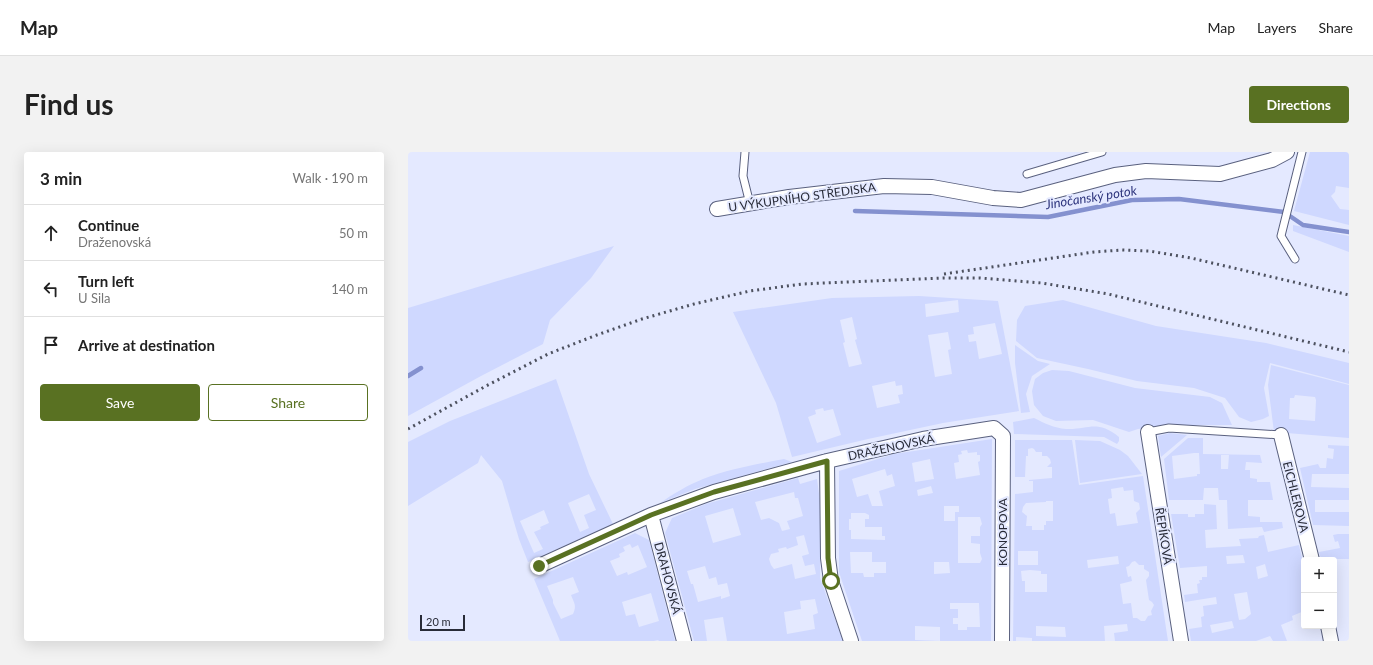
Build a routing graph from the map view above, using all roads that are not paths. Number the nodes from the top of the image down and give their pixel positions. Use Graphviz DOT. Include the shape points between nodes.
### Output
graph roads {
  1 [pos="745,152"];
  2 [pos="1102,152"];
  3 [pos="1287,152"];
  4 [pos="1302,152"];
  5 [pos="1027,174"];
  6 [pos="750,204"];
  7 [pos="717,209"];
  8 [pos="1295,259"];
  9 [pos="994,428"];
  10 [pos="1148,432"];
  11 [pos="1281,435"];
  12 [pos="827,461"];
  13 [pos="651,515"];
  14 [pos="1311,557"];
  15 [pos="539,566"];
  16 [pos="1329,629"];
  17 [pos="684,641"];
  18 [pos="851,641"];
  19 [pos="1002,641"];
  20 [pos="1181,641"];
  21 [pos="1331,641"];
  1 -- 6 [label="lane" via="744,176"];
  2 -- 5 [label="lane"];
  3 -- 6 [label="street, U VÝKUPNÍHO STŘEDISKA" via="1272,160 1220,174 1146,171 1115,175 1022,200 993,198 932,187 884,186 789,196"];
  4 -- 8 [label="lane" via="1281,236"];
  6 -- 7 [label="street, U VÝKUPNÍHO STŘEDISKA"];
  9 -- 12 [label="street, DRAŽENOVSKÁ" via="923,439"];
  9 -- 19 [label="street, KONOPOVA" via="1003,436"];
  10 -- 11 [label="lane" via="1169,428"];
  10 -- 20 [label="street, ŘEPÍKOVÁ"];
  11 -- 14 [label="street, EICHLEROVA"];
  12 -- 13 [label="street, DRAŽENOVSKÁ" via="714,492"];
  12 -- 18 [label="street" via="828,558 831,581"];
  13 -- 15 [label="street, DRAŽENOVSKÁ"];
  13 -- 17 [label="street, DRAHOVSKÁ"];
  16 -- 21 [label="street"];
}
